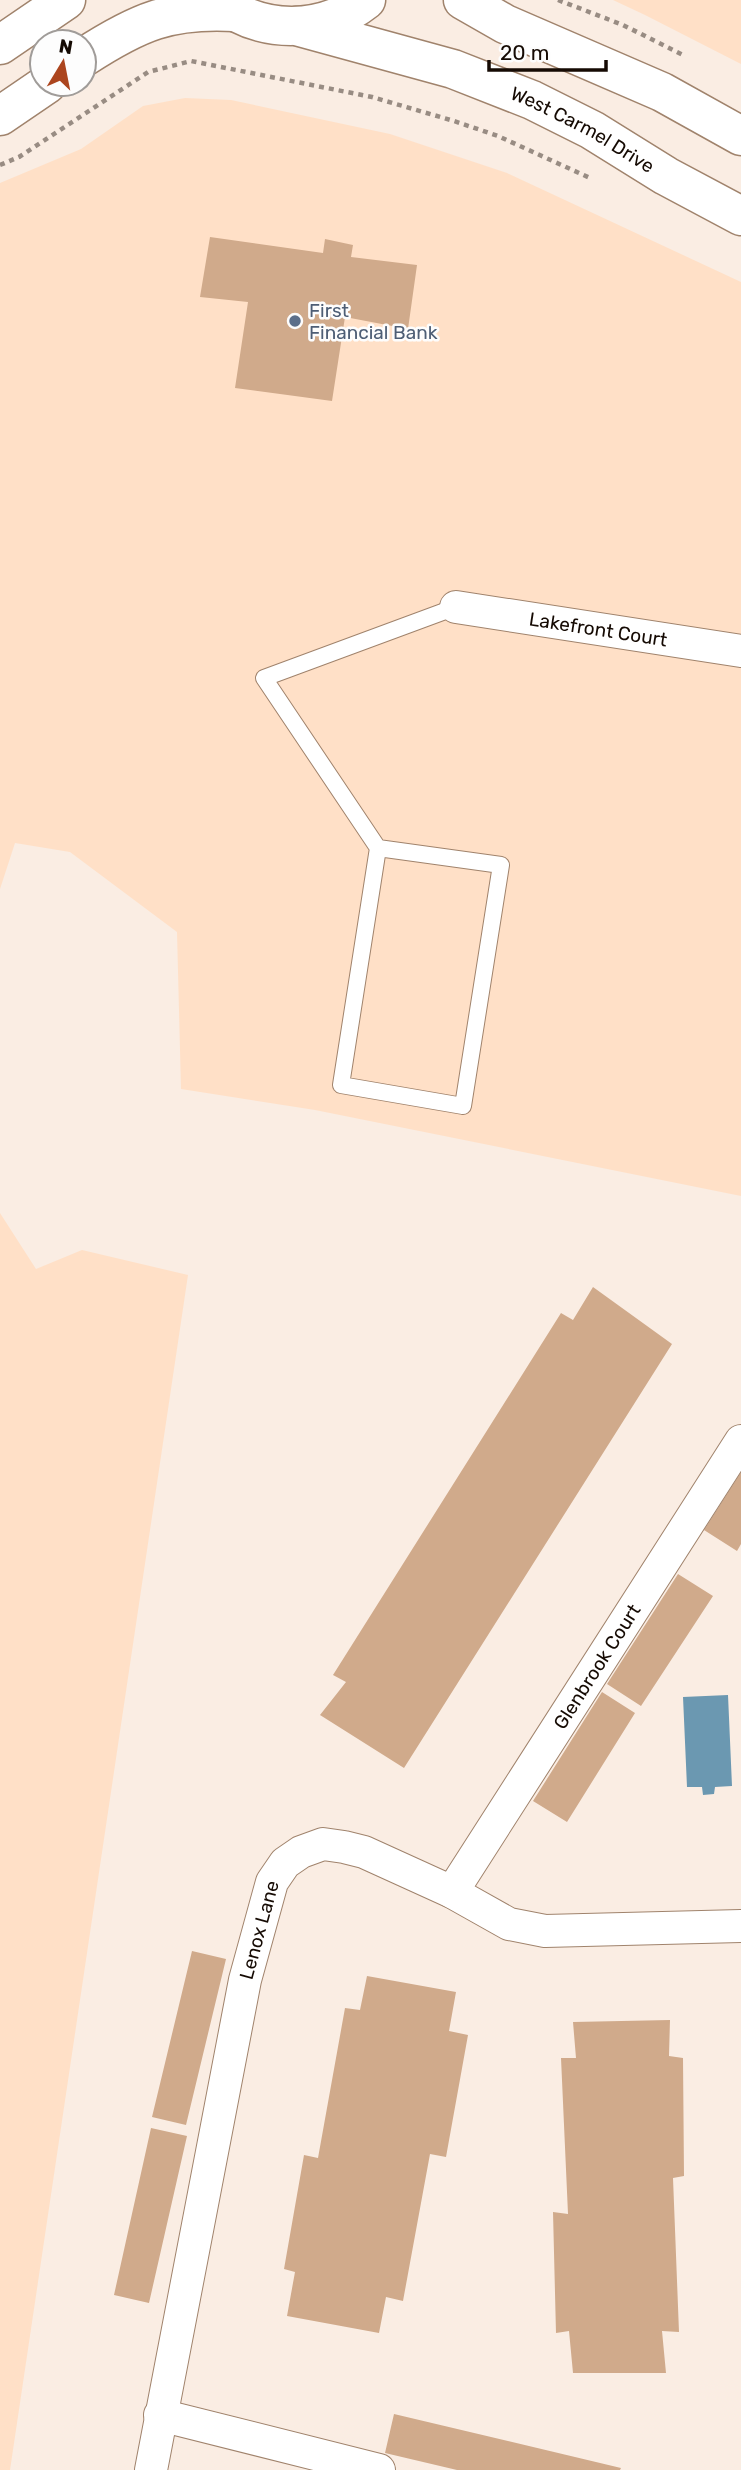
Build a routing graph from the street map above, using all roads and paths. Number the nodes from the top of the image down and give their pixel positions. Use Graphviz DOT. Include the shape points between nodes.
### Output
graph roads {
  1 [pos="66,0"];
  2 [pos="366,0"];
  3 [pos="463,0"];
  4 [pos="558,0"];
  5 [pos="227,6"];
  6 [pos="296,26"];
  7 [pos="0,45"];
  8 [pos="98,48"];
  9 [pos="687,57"];
  10 [pos="28,97"];
  11 [pos="0,116"];
  12 [pos="741,136"];
  13 [pos="0,164"];
  14 [pos="597,181"];
  15 [pos="741,216"];
  16 [pos="456,607"];
  17 [pos="741,651"];
  18 [pos="378,848"];
  19 [pos="741,1441"];
  20 [pos="452,1892"];
  21 [pos="741,1926"];
  22 [pos="160,2415"];
  23 [pos="151,2470"];
  24 [pos="379,2470"];
  1 -- 7 [label="street"];
  2 -- 6 [label="street" via="328,21"];
  3 -- 12 [label="street" via="505,24 662,92"];
  4 -- 9 [label="path"];
  5 -- 6 [label="street" via="265,23"];
  5 -- 8 [label="street" via="153,18"];
  6 -- 15 [label="street, West Carmel Drive" via="453,69 533,100"];
  10 -- 11 [label="street"];
  13 -- 14 [label="path" via="19,157 148,72 191,61 360,94 454,121"];
  16 -- 17 [label="street, Lakefront Court"];
  16 -- 18 [label="lane" via="264,678"];
  18 -- 18 [label="lane" via="341,1085 463,1106 501,865"];
  19 -- 20 [label="street, Glenbrook Court"];
  20 -- 21 [label="street, Lenox Lane" via="509,1924 545,1931"];
  20 -- 22 [label="street, Lenox Lane" via="364,1852 323,1844 285,1863 272,1882 245,1980"];
  22 -- 23 [label="street, Lenox Lane"];
  22 -- 24 [label="street"];
}
